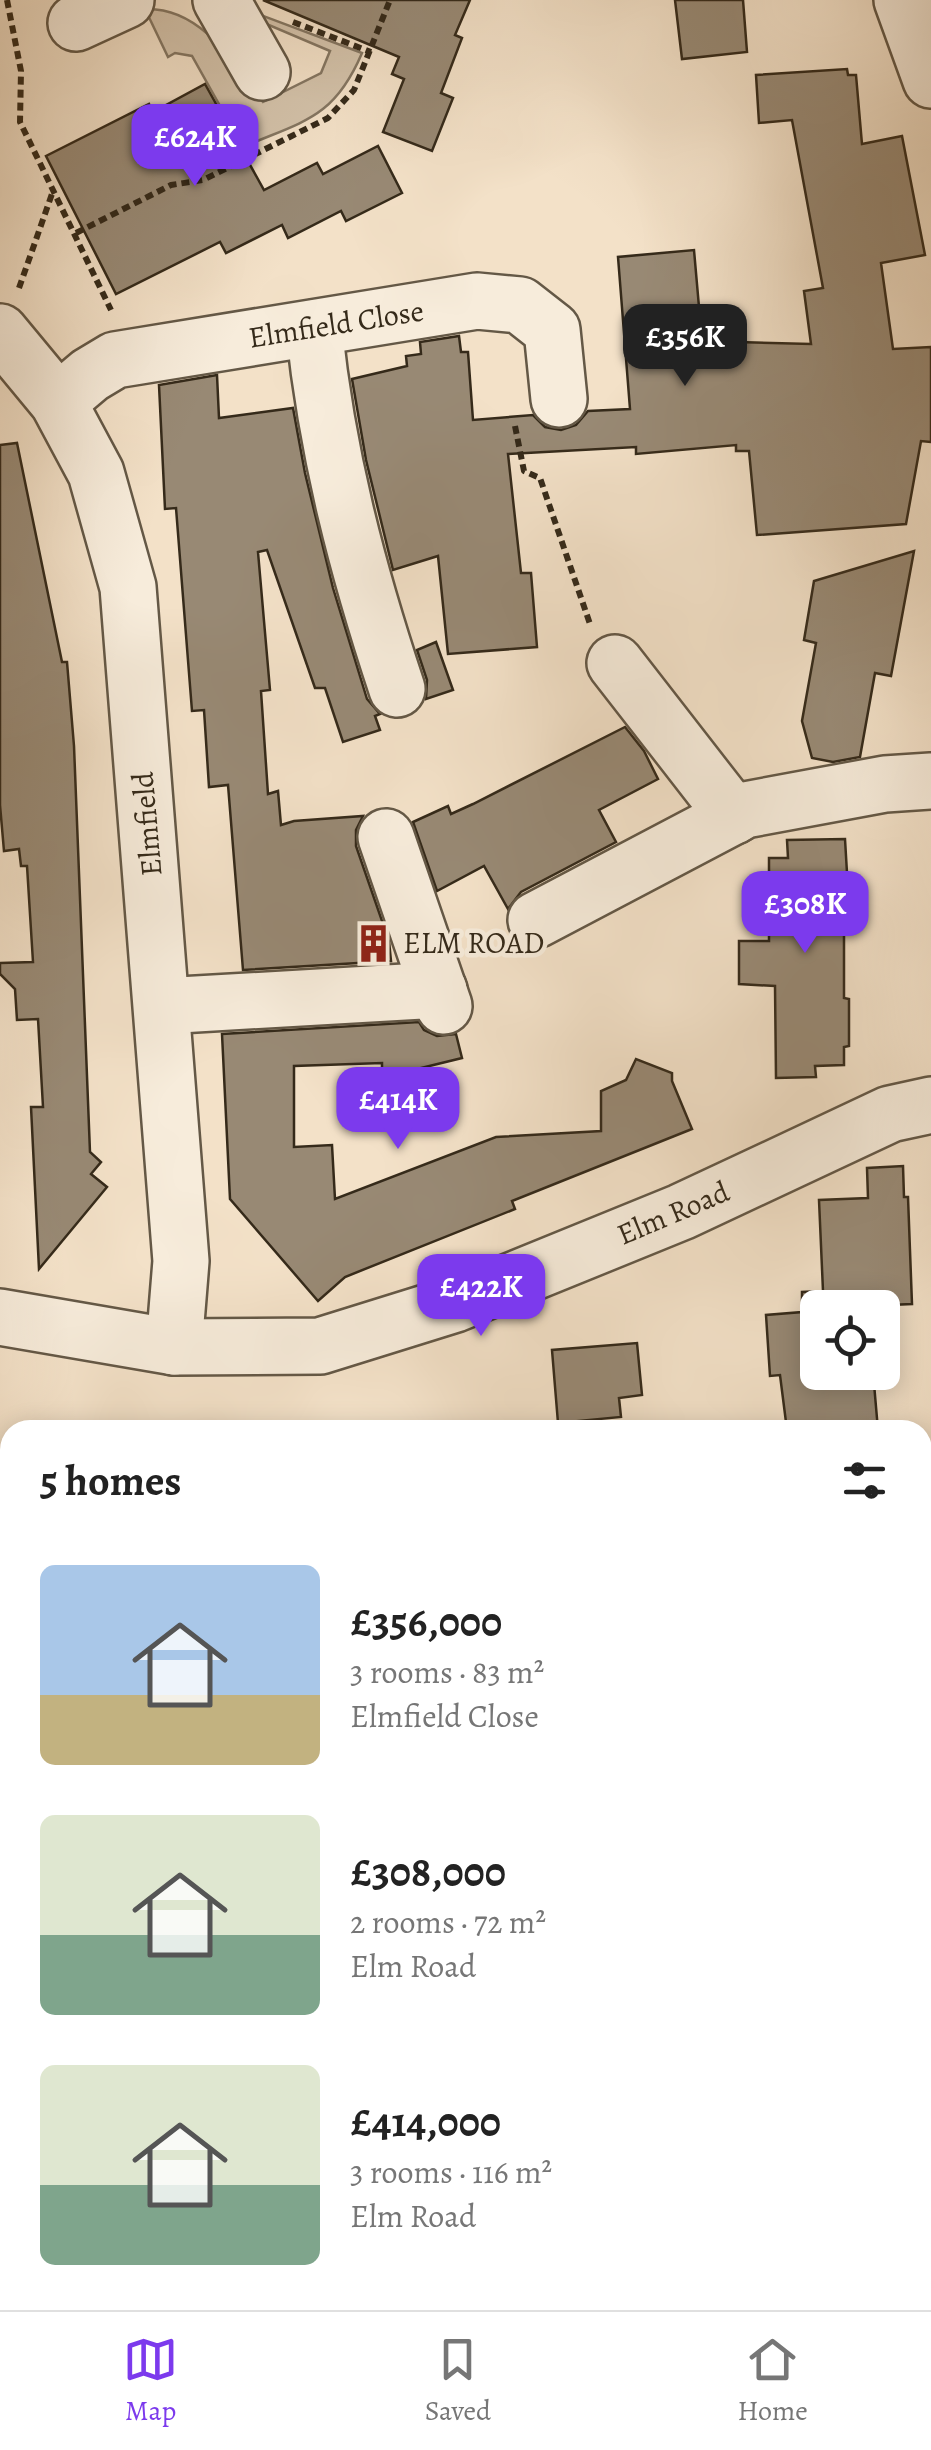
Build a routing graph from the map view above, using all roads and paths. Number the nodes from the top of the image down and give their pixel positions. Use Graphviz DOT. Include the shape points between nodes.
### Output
graph roads {
  1 [pos="7,0"];
  2 [pos="126,0"];
  3 [pos="221,0"];
  4 [pos="390,0"];
  5 [pos="902,0"];
  6 [pos="288,20"];
  7 [pos="76,23"];
  8 [pos="372,52"];
  9 [pos="262,72"];
  10 [pos="931,80"];
  11 [pos="54,190"];
  12 [pos="76,233"];
  13 [pos="314,328"];
  14 [pos="1,333"];
  15 [pos="115,360"];
  16 [pos="58,402"];
  17 [pos="536,407"];
  18 [pos="615,663"];
  19 [pos="397,689"];
  20 [pos="931,781"];
  21 [pos="734,816"];
  22 [pos="386,837"];
  23 [pos="536,920"];
  24 [pos="162,1006"];
  25 [pos="931,1104"];
  26 [pos="0,1317"];
  27 [pos="174,1348"];
  1 -- 11 [label="path" via="21,70 20,122"];
  2 -- 7 [label="street"];
  3 -- 9 [label="street"];
  4 -- 8 [label="path"];
  5 -- 10 [label="street"];
  6 -- 8 [label="path"];
  8 -- 12 [label="path" via="354,90 328,118"];
  11 -- 12 [label="path"];
  11 -- 14 [label="path"];
  12 -- 15 [label="path" via="115,319"];
  13 -- 15 [label="street, Elmfield Close"];
  13 -- 17 [label="street, Elmfield Close" via="476,301 520,304 552,330"];
  13 -- 19 [label="street" via="332,456 362,584"];
  14 -- 16 [label="street, Elmfield"];
  15 -- 16 [label="street, Elmfield Close"];
  16 -- 24 [label="street, Elmfield" via="96,472 128,586"];
  17 -- 18 [label="path" via="524,470 540,478 585,617"];
  18 -- 21 [label="street"];
  20 -- 21 [label="street" via="884,784"];
  21 -- 23 [label="street"];
  22 -- 24 [label="street" via="441,998"];
  24 -- 27 [label="street, Elmfield" via="181,1261"];
  25 -- 27 [label="street, Elm Road" via="890,1114 680,1212 455,1304 320,1346"];
  26 -- 27 [label="street, Elm Road"];
}
